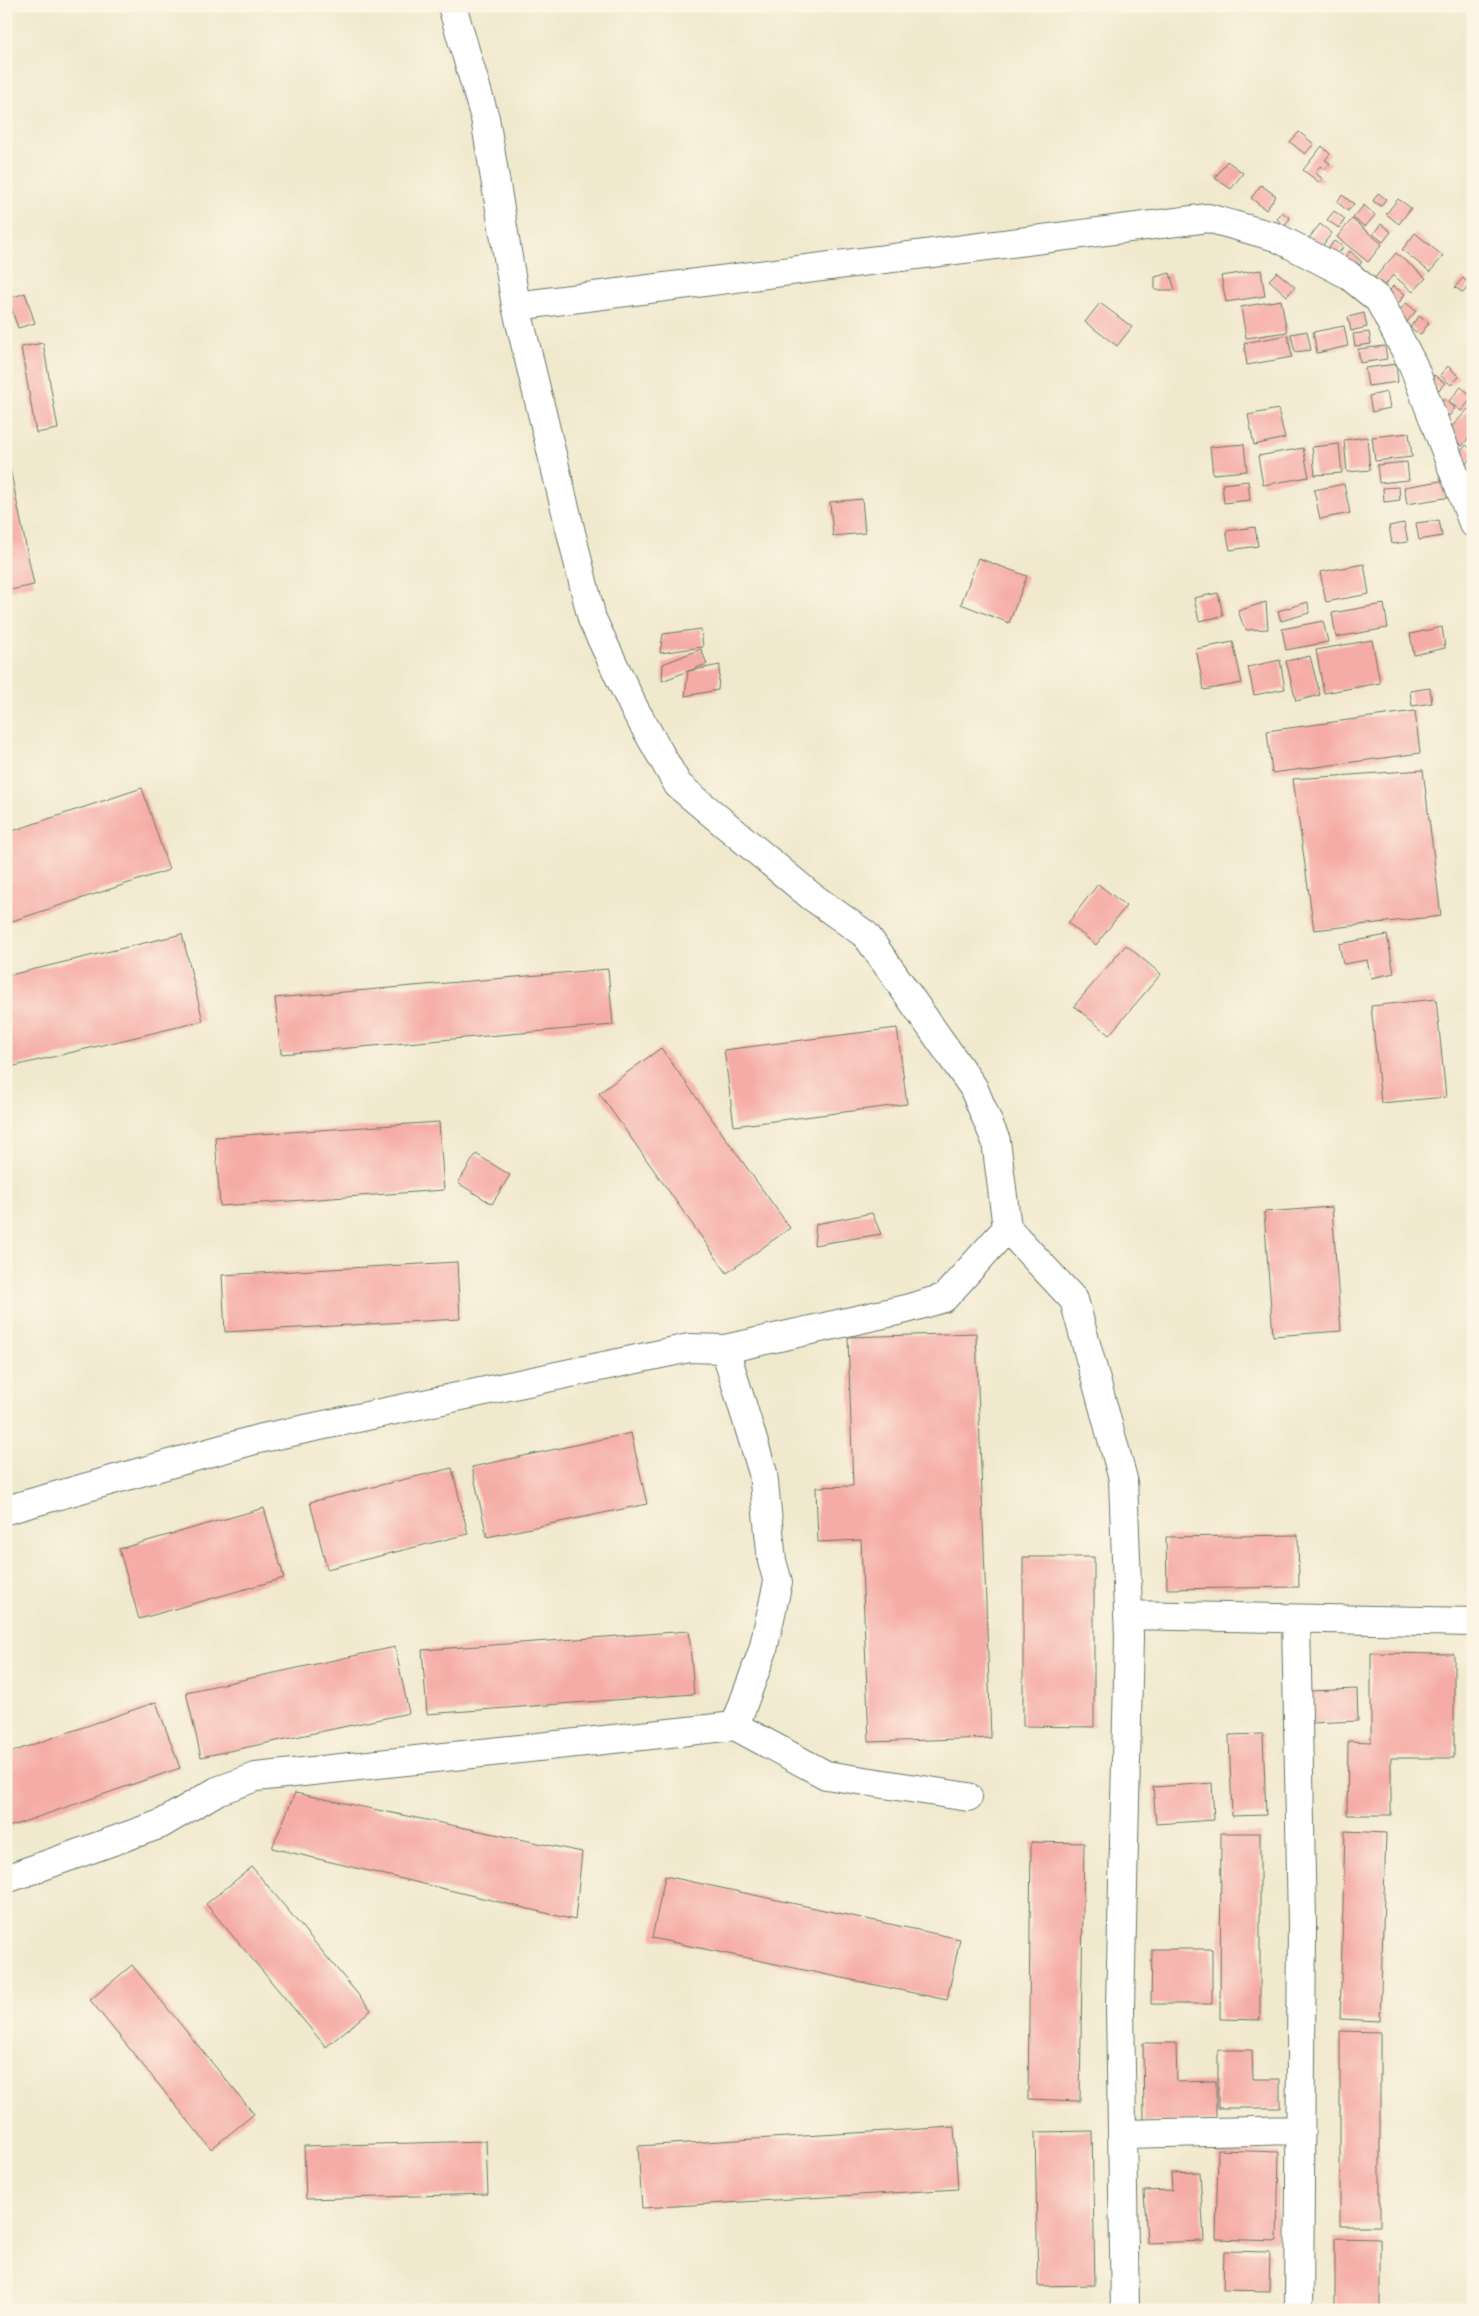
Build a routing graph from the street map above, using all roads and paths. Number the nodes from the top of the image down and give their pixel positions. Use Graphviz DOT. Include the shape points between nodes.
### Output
graph roads {
  1 [pos="452,6"];
  2 [pos="516,306"];
  3 [pos="1473,523"];
  4 [pos="1007,1228"];
  5 [pos="725,1349"];
  6 [pos="6,1510"];
  7 [pos="1128,1615"];
  8 [pos="1296,1620"];
  9 [pos="1473,1622"];
  10 [pos="735,1726"];
  11 [pos="968,1797"];
  12 [pos="6,1879"];
  13 [pos="1299,2130"];
  14 [pos="1122,2134"];
  15 [pos="1125,2310"];
  16 [pos="1299,2310"];
  1 -- 2 [label="street" via="486,118"];
  2 -- 3 [label="street" via="1208,218 1276,237 1347,274 1379,300 1413,365"];
  2 -- 4 [label="street" via="592,619 634,708 678,785 811,896 866,935 973,1087 996,1141"];
  4 -- 5 [label="street" via="944,1298"];
  4 -- 7 [label="street" via="1074,1300 1123,1479"];
  5 -- 6 [label="street" via="689,1348 258,1439"];
  5 -- 10 [label="street" via="762,1473 772,1561 778,1582 763,1650"];
  7 -- 8 [label="street"];
  7 -- 14 [label="street" via="1120,2007"];
  8 -- 9 [label="street"];
  8 -- 13 [label="street" via="1302,1924"];
  10 -- 11 [label="street" via="826,1775"];
  10 -- 12 [label="street" via="256,1777 217,1791 161,1824"];
  13 -- 14 [label="street"];
  13 -- 16 [label="street"];
  14 -- 15 [label="street"];
}
